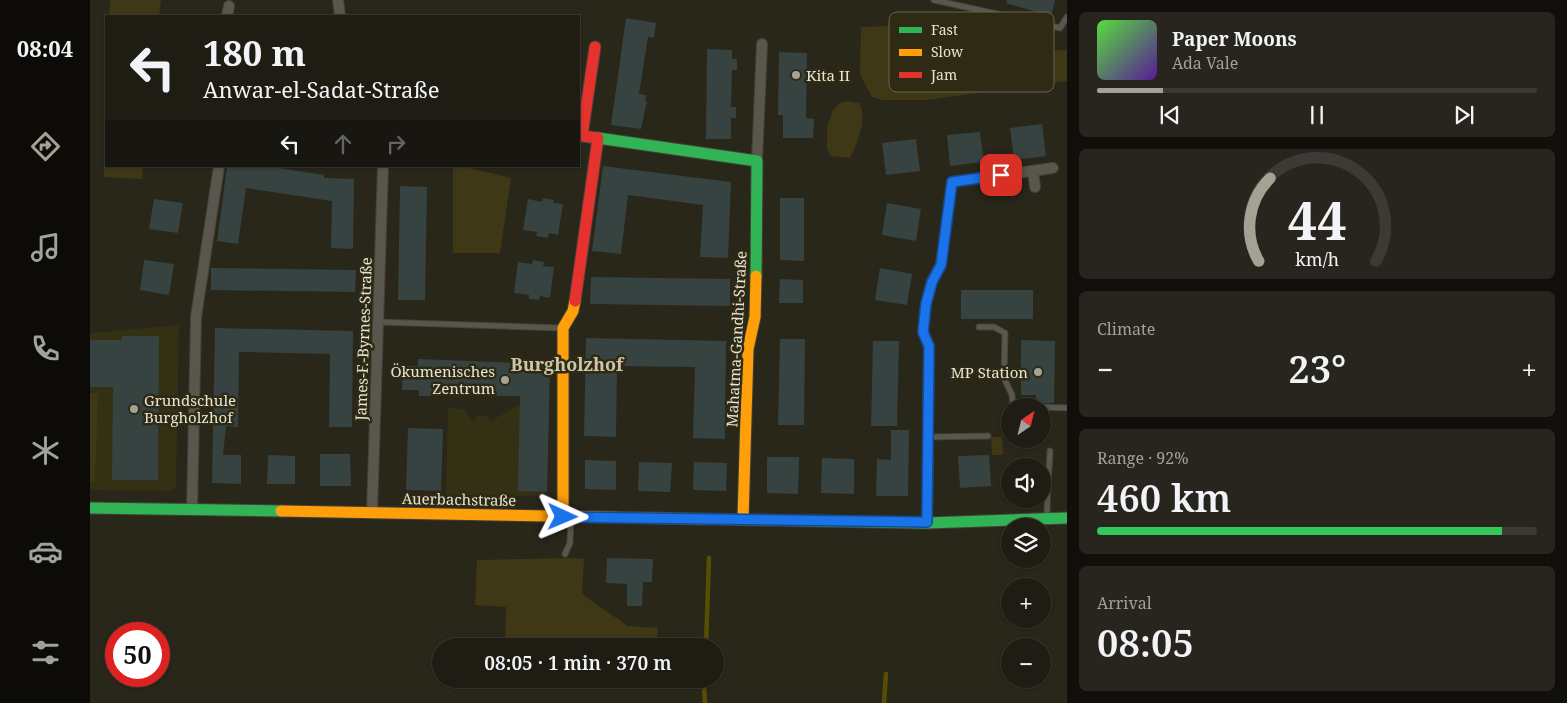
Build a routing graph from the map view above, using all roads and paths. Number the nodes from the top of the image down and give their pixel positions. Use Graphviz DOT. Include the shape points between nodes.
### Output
graph roads {
  1 [pos="338,0"];
  2 [pos="934,0"];
  3 [pos="988,12"];
  4 [pos="340,15"];
  5 [pos="1067,17"];
  6 [pos="1054,27"];
  7 [pos="762,44"];
  8 [pos="595,47"];
  9 [pos="598,138"];
  10 [pos="757,160"];
  11 [pos="219,167"];
  12 [pos="383,167"];
  13 [pos="1053,168"];
  14 [pos="1032,171"];
  15 [pos="1035,187"];
  16 [pos="378,322"];
  17 [pos="979,327"];
  18 [pos="563,328"];
  19 [pos="1012,398"];
  20 [pos="1051,407"];
  21 [pos="1067,408"];
  22 [pos="988,436"];
  23 [pos="928,437"];
  24 [pos="1050,451"];
  25 [pos="90,508"];
  26 [pos="192,510"];
  27 [pos="372,512"];
  28 [pos="567,517"];
  29 [pos="1047,518"];
  30 [pos="1051,518"];
  31 [pos="1067,518"];
  32 [pos="743,519"];
  33 [pos="1001,520"];
  34 [pos="927,522"];
  35 [pos="565,554"];
  1 -- 4 [label="street"];
  2 -- 3 [label="lane"];
  5 -- 6 [label="lane" via="1060,28"];
  7 -- 10 [label="street, Mahatma-Gandhi-Straße"];
  8 -- 9 [label="street" via="582,136"];
  9 -- 10 [label="street"];
  9 -- 18 [label="street" via="573,311"];
  10 -- 32 [label="street, Mahatma-Gandhi-Straße" via="755,317 748,349"];
  11 -- 26 [label="street" via="196,317"];
  12 -- 16 [label="street, James-F.-Byrnes-Straße"];
  13 -- 14 [label="street"];
  14 -- 15 [label="street"];
  14 -- 23 [label="street" via="952,182 941,265 926,304 923,332 929,346"];
  16 -- 18 [label="lane"];
  16 -- 27 [label="street, James-F.-Byrnes-Straße"];
  17 -- 19 [label="lane" via="994,327 1005,333 1004,378"];
  18 -- 28 [label="street"];
  20 -- 21 [label="lane"];
  22 -- 23 [label="lane"];
  23 -- 34 [label="street"];
  24 -- 29 [label="lane"];
  25 -- 26 [label="street, Auerbachstraße"];
  26 -- 27 [label="street, Auerbachstraße"];
  27 -- 28 [label="street, Auerbachstraße"];
  28 -- 32 [label="street, Auerbachstraße"];
  28 -- 35 [label="lane" via="570,543"];
  30 -- 31 [label="street, Auerbachstraße"];
  32 -- 34 [label="street, Auerbachstraße"];
  33 -- 34 [label="street, Auerbachstraße"];
}
